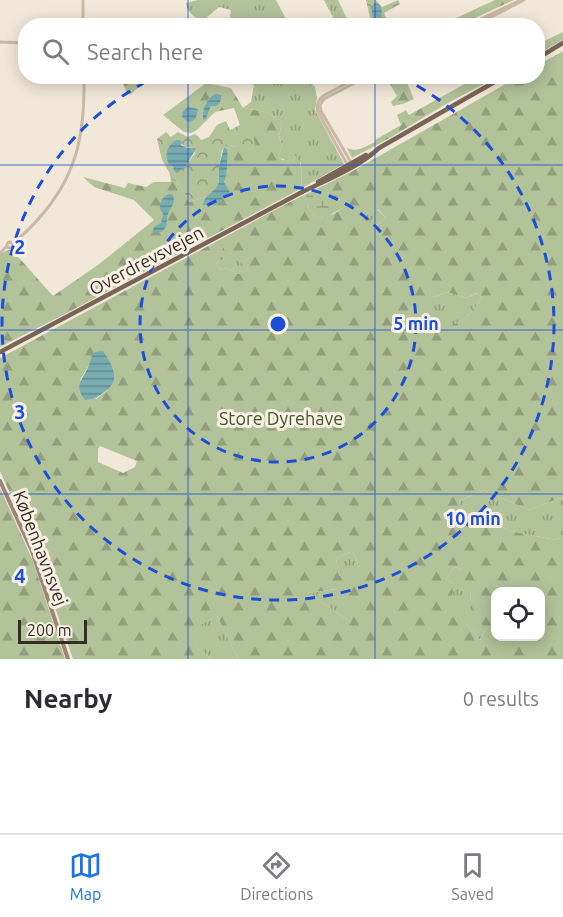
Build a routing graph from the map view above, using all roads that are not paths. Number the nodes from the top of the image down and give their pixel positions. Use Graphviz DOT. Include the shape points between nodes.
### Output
graph roads {
  1 [pos="82,0"];
  2 [pos="522,0"];
  3 [pos="83,18"];
  4 [pos="483,18"];
  5 [pos="489,18"];
  6 [pos="0,42"];
  7 [pos="18,43"];
  8 [pos="563,43"];
  9 [pos="545,53"];
  10 [pos="84,84"];
  11 [pos="345,84"];
  12 [pos="353,84"];
  13 [pos="491,84"];
  14 [pos="350,165"];
  15 [pos="1,252"];
  16 [pos="0,352"];
  17 [pos="0,481"];
  18 [pos="68,659"];
  1 -- 3 [label="street"];
  2 -- 4 [label="street"];
  2 -- 5 [label="street"];
  6 -- 7 [label="street"];
  8 -- 9 [label="main road"];
  10 -- 15 [label="street" via="82,131 63,186 48,208"];
  11 -- 14 [label="street" via="320,98 317,105"];
  12 -- 14 [label="street" via="320,105"];
  13 -- 14 [label="main road, Overdrevsvejen"];
  14 -- 16 [label="main road, Overdrevsvejen"];
  17 -- 18 [label="main road, Københavnsvej" via="32,551"];
}
